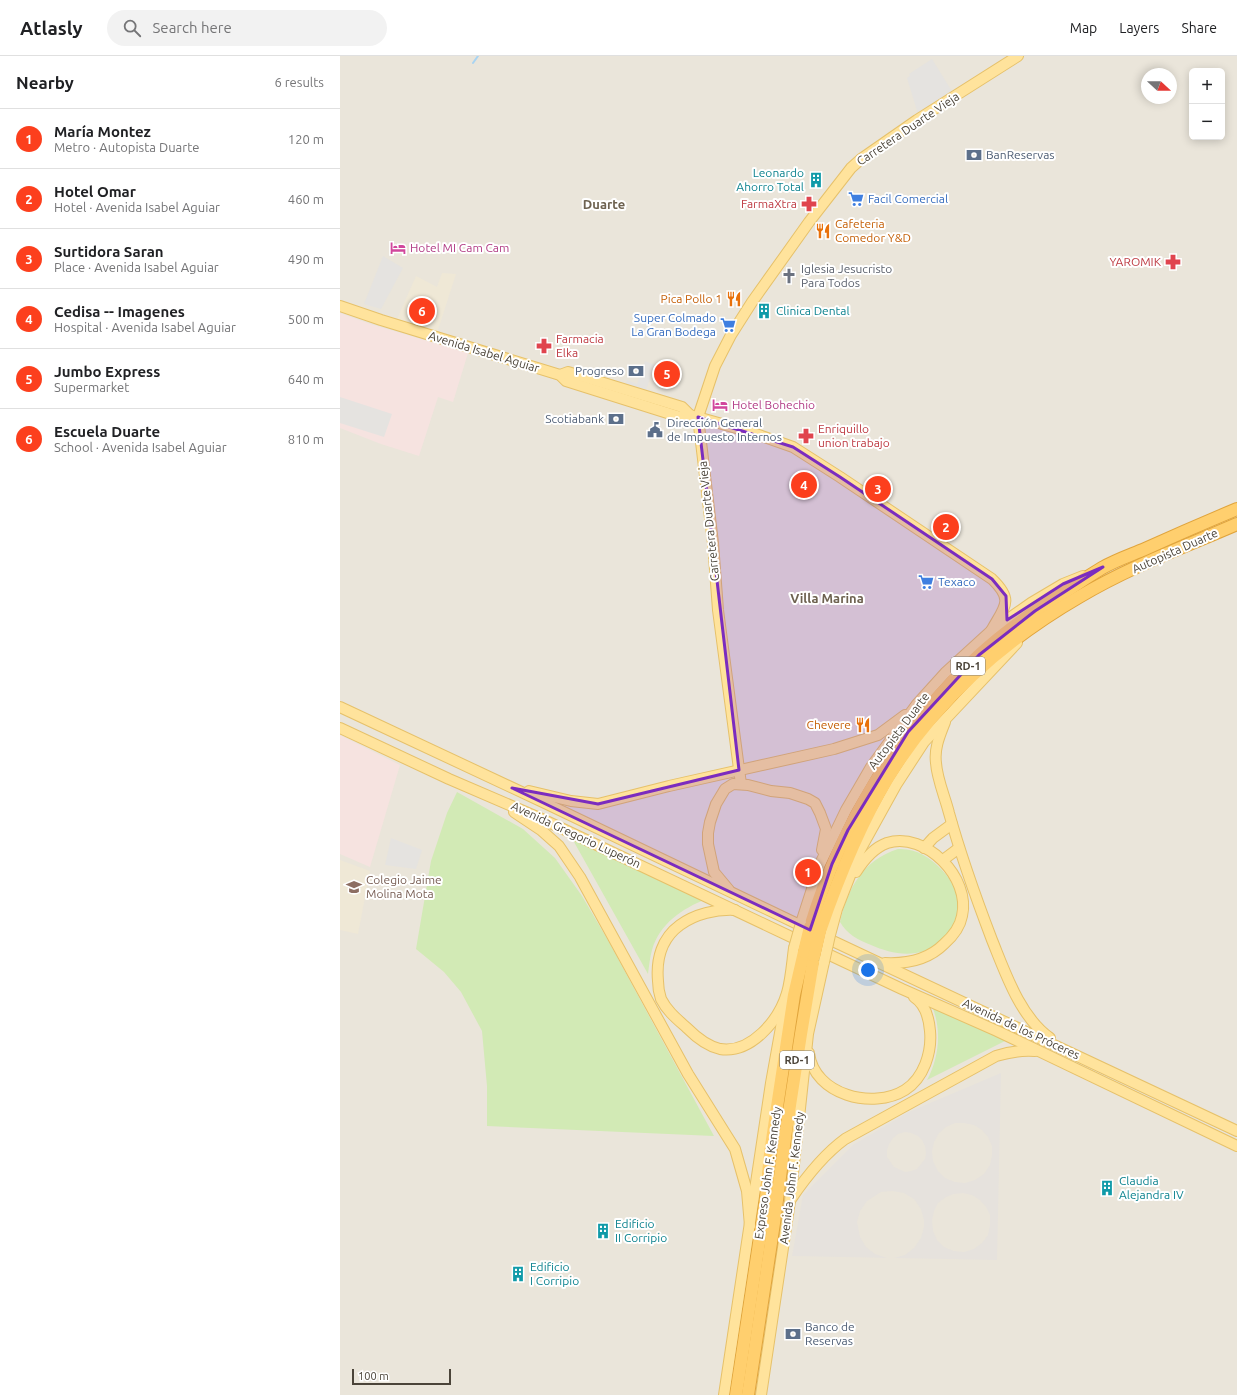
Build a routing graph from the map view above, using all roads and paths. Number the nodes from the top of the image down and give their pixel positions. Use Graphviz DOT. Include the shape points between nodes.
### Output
graph roads {
  1 [pos="1018,56"];
  2 [pos="340,306"];
  3 [pos="694,416"];
  4 [pos="1237,508"];
  5 [pos="1237,524"];
  6 [pos="1103,567"];
  7 [pos="1031,628"];
  8 [pos="991,631"];
  9 [pos="917,704"];
  10 [pos="340,707"];
  11 [pos="946,717"];
  12 [pos="340,728"];
  13 [pos="739,770"];
  14 [pos="463,784"];
  15 [pos="741,784"];
  16 [pos="512,788"];
  17 [pos="870,801"];
  18 [pos="952,824"];
  19 [pos="924,848"];
  20 [pos="959,848"];
  21 [pos="860,850"];
  22 [pos="943,860"];
  23 [pos="820,864"];
  24 [pos="846,887"];
  25 [pos="733,894"];
  26 [pos="738,910"];
  27 [pos="814,929"];
  28 [pos="809,953"];
  29 [pos="880,963"];
  30 [pos="902,990"];
  31 [pos="787,994"];
  32 [pos="808,1043"];
  33 [pos="1066,1050"];
  34 [pos="1039,1051"];
  35 [pos="890,1096"];
  36 [pos="895,1110"];
  37 [pos="1208,1116"];
  38 [pos="1237,1124"];
  39 [pos="1237,1131"];
  40 [pos="1237,1146"];
  41 [pos="790,1201"];
  42 [pos="750,1226"];
  43 [pos="724,1395"];
  44 [pos="736,1395"];
  45 [pos="748,1395"];
  46 [pos="761,1395"];
  1 -- 3 [label="main road, Carretera Duarte Vieja" via="913,122 861,159 843,177 731,335"];
  2 -- 3 [label="main road, Avenida Isabel Aguiar" via="560,375 568,372 607,390 682,408"];
  3 -- 8 [label="main road, Avenida Isabel Aguiar" via="793,447 970,563 992,579 1006,596 1006,603"];
  3 -- 13 [label="main road, Carretera Duarte Vieja" via="713,543"];
  4 -- 6 [label="highway, Autopista Duarte / RD-1"];
  5 -- 7 [label="highway, Autopista Duarte / RD-1" via="1115,578 1079,597"];
  6 -- 8 [label="main road, Autopista Duarte" via="1063,584"];
  6 -- 17 [label="highway, Autopista Duarte / RD-1" via="1035,610 979,655 908,732 893,754"];
  7 -- 11 [label="main road, Autopista Duarte"];
  7 -- 17 [label="highway, Autopista Duarte / RD-1" via="972,676 940,709"];
  8 -- 9 [label="main road, Autopista Duarte"];
  9 -- 13 [label="main road" via="878,735 834,749"];
  9 -- 23 [label="main road, Autopista Duarte" via="860,785"];
  10 -- 16 [label="main road, Avenida Gregorio Luperón"];
  11 -- 18 [label="main road" via="936,745 936,762"];
  11 -- 21 [label="main road, Autopista Duarte" via="924,742 896,785"];
  12 -- 14 [label="main road, Avenida Gregorio Luperón"];
  13 -- 15 [label="main road, Carretera Duarte Vieja"];
  13 -- 16 [label="main road" via="598,804"];
  14 -- 26 [label="main road, Avenida Gregorio Luperón"];
  14 -- 42 [label="main road" via="541,830 559,846 580,877 688,1074 734,1149 747,1191"];
  15 -- 23 [label="main road" via="790,793 815,803 826,829"];
  15 -- 25 [label="main road" via="733,784 725,789 716,804 708,832 714,872"];
  16 -- 25 [label="main road, Avenida Gregorio Luperón"];
  17 -- 21 [label="highway"];
  17 -- 27 [label="highway, RD-1" via="847,861"];
  18 -- 19 [label="main road"];
  18 -- 20 [label="main road"];
  19 -- 22 [label="main road"];
  19 -- 24 [label="main road" via="900,842 888,843 878,848 859,867"];
  20 -- 22 [label="main road"];
  20 -- 33 [label="main road" via="1006,977 1038,1029"];
  21 -- 24 [label="main road, Autopista Duarte"];
  22 -- 29 [label="main road" via="954,874 961,891 962,916 958,928 941,948 920,959 898,964"];
  23 -- 27 [label="main road, Autopista Duarte"];
  24 -- 27 [label="main road" via="836,909"];
  25 -- 27 [label="main road, Avenida Gregorio Luperón"];
  26 -- 28 [label="main road, Avenida Gregorio Luperón"];
  26 -- 31 [label="main road" via="725,909 702,914 683,922 674,930 661,949 657,969 660,997 677,1020 707,1044 720,1049 735,1048 752,1041 764,1032"];
  27 -- 28 [label="highway, RD-1, bridge"];
  27 -- 28 [label="main road, bridge"];
  27 -- 29 [label="main road, Avenida de los Próceres"];
  28 -- 30 [label="main road, Avenida de los Próceres"];
  28 -- 31 [label="main road"];
  28 -- 32 [label="main road, Avenida John F. Kennedy" via="811,1019"];
  28 -- 44 [label="highway, Expreso John F. Kennedy / RD-1" via="794,995"];
  28 -- 45 [label="highway, Expreso John F. Kennedy / RD-1" via="801,1034"];
  29 -- 33 [label="main road, Avenida de los Próceres"];
  30 -- 34 [label="main road, Avenida de los Próceres"];
  30 -- 35 [label="main road" via="920,1000 930,1027 930,1042 927,1059 920,1075 904,1090"];
  31 -- 42 [label="main road"];
  32 -- 35 [label="main road" via="812,1066 830,1088 857,1097"];
  32 -- 41 [label="main road, Avenida John F. Kennedy"];
  33 -- 37 [label="main road, Avenida de los Próceres"];
  34 -- 36 [label="main road" via="1024,1050 996,1056"];
  34 -- 40 [label="main road, Avenida de los Próceres"];
  35 -- 36 [label="main road"];
  36 -- 41 [label="main road" via="832,1148"];
  37 -- 38 [label="main road"];
  37 -- 39 [label="main road, Avenida de los Próceres"];
  41 -- 46 [label="main road, Avenida John F. Kennedy"];
  42 -- 43 [label="main road"];
}
